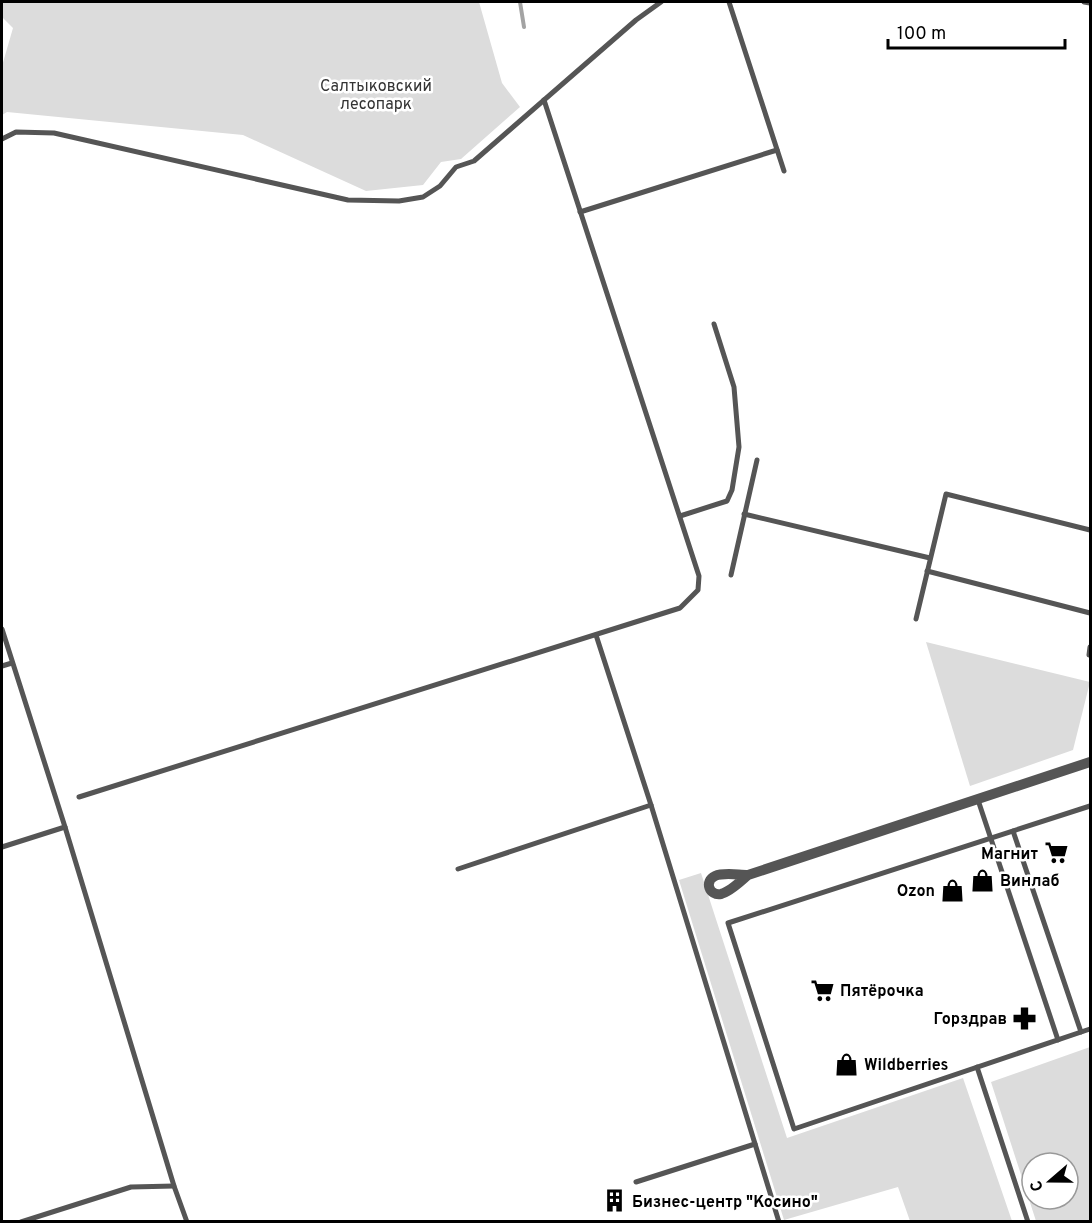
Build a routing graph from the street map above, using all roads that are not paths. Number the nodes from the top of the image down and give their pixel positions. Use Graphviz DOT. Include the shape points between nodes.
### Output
graph roads {
  1 [pos="661,2"];
  2 [pos="729,2"];
  3 [pos="1084,2"];
  4 [pos="1090,3"];
  5 [pos="544,100"];
  6 [pos="2,139"];
  7 [pos="777,150"];
  8 [pos="784,171"];
  9 [pos="580,212"];
  10 [pos="714,324"];
  11 [pos="757,460"];
  12 [pos="744,513"];
  13 [pos="680,516"];
  14 [pos="1090,530"];
  15 [pos="930,558"];
  16 [pos="927,571"];
  17 [pos="731,575"];
  18 [pos="1090,613"];
  19 [pos="916,619"];
  20 [pos="2,629"];
  21 [pos="596,635"];
  22 [pos="1090,647"];
  23 [pos="1089,654"];
  24 [pos="12,663"];
  25 [pos="2,666"];
  26 [pos="1090,762"];
  27 [pos="80,797"];
  28 [pos="978,799"];
  29 [pos="651,805"];
  30 [pos="1090,806"];
  31 [pos="65,827"];
  32 [pos="1013,831"];
  33 [pos="991,838"];
  34 [pos="2,847"];
  35 [pos="458,869"];
  36 [pos="748,875"];
  37 [pos="1090,1029"];
  38 [pos="1081,1032"];
  39 [pos="1058,1040"];
  40 [pos="977,1067"];
  41 [pos="755,1144"];
  42 [pos="636,1182"];
  43 [pos="174,1186"];
  44 [pos="21,1221"];
  45 [pos="187,1221"];
  46 [pos="779,1221"];
  47 [pos="1028,1221"];
  1 -- 5 [label="lane"];
  2 -- 7 [label="lane"];
  3 -- 4 [label="lane"];
  5 -- 6 [label="lane" via="474,161 456,167 423,198 399,201 348,200 54,133 16,132"];
  5 -- 9 [label="lane"];
  7 -- 8 [label="lane"];
  7 -- 9 [label="lane"];
  9 -- 13 [label="lane"];
  10 -- 13 [label="lane" via="734,387 739,447 732,490 727,501"];
  11 -- 12 [label="lane"];
  12 -- 15 [label="lane"];
  12 -- 17 [label="lane"];
  13 -- 21 [label="lane" via="699,576 698,590 680,608"];
  14 -- 15 [label="lane" via="946,494"];
  15 -- 16 [label="lane"];
  16 -- 18 [label="lane"];
  16 -- 19 [label="lane"];
  20 -- 24 [label="lane"];
  21 -- 27 [label="lane"];
  21 -- 29 [label="lane"];
  22 -- 23 [label="lane"];
  24 -- 25 [label="lane"];
  24 -- 31 [label="lane"];
  26 -- 28 [label="street"];
  28 -- 33 [label="lane"];
  28 -- 36 [label="street"];
  29 -- 35 [label="lane"];
  29 -- 41 [label="lane"];
  30 -- 32 [label="lane"];
  31 -- 34 [label="lane"];
  31 -- 43 [label="lane"];
  32 -- 33 [label="lane"];
  32 -- 38 [label="lane"];
  33 -- 39 [label="lane"];
  33 -- 40 [label="lane" via="728,922 794,1129"];
  37 -- 38 [label="lane"];
  38 -- 39 [label="lane"];
  39 -- 40 [label="lane"];
  40 -- 47 [label="lane"];
  41 -- 42 [label="lane"];
  41 -- 46 [label="lane"];
  43 -- 44 [label="lane" via="131,1187"];
  43 -- 45 [label="lane"];
}
